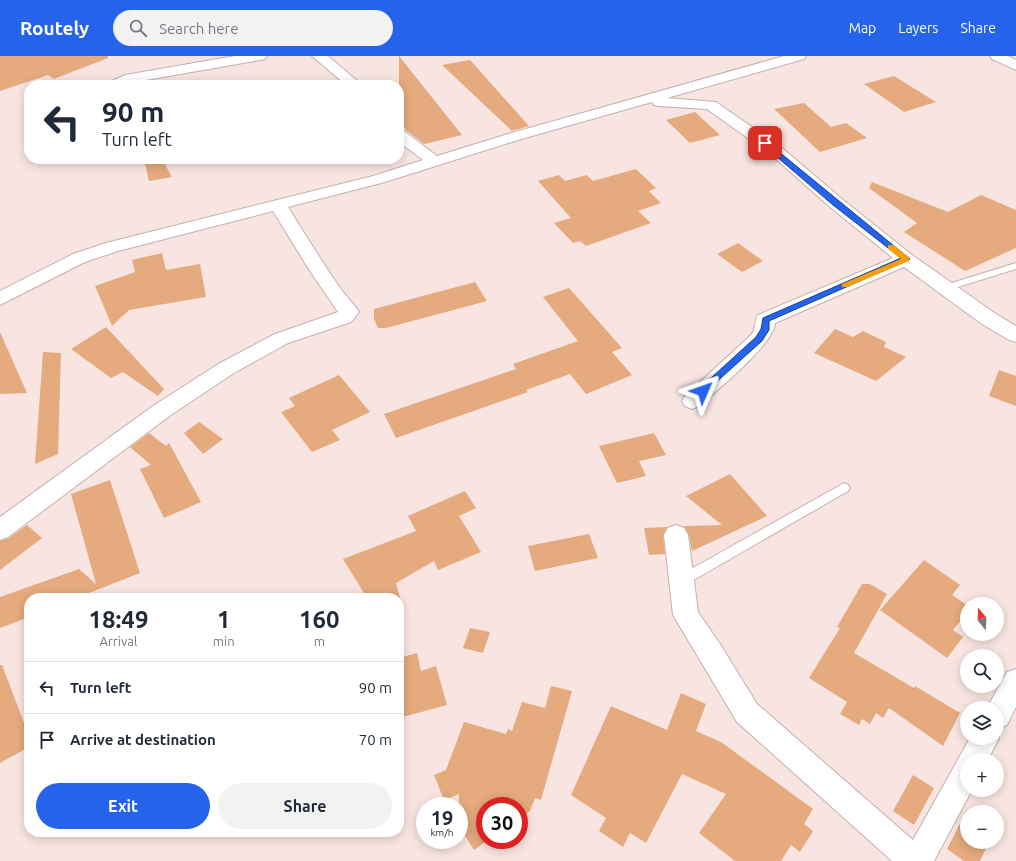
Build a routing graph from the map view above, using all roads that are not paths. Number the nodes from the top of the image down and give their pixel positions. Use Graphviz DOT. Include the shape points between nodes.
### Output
graph roads {
  1 [pos="319,56"];
  2 [pos="799,56"];
  3 [pos="997,56"];
  4 [pos="250,57"];
  5 [pos="1016,66"];
  6 [pos="123,80"];
  7 [pos="349,80"];
  8 [pos="641,101"];
  9 [pos="404,138"];
  10 [pos="434,161"];
  11 [pos="278,206"];
  12 [pos="906,259"];
  13 [pos="1016,266"];
  14 [pos="945,288"];
  15 [pos="0,299"];
  16 [pos="1016,335"];
  17 [pos="692,401"];
  18 [pos="844,488"];
  19 [pos="0,530"];
  20 [pos="676,535"];
  21 [pos="681,581"];
  22 [pos="1016,682"];
  23 [pos="1004,703"];
  24 [pos="960,784"];
  25 [pos="914,861"];
  26 [pos="918,861"];
  1 -- 7 [label="street"];
  2 -- 8 [label="street"];
  3 -- 5 [label="street"];
  4 -- 6 [label="street"];
  8 -- 10 [label="street"];
  8 -- 12 [label="street" via="710,105 776,151"];
  9 -- 10 [label="street"];
  10 -- 11 [label="street" via="379,179"];
  11 -- 15 [label="street" via="112,247 79,258"];
  11 -- 19 [label="street" via="339,301 349,312 344,317 263,347 186,394 134,429"];
  12 -- 14 [label="street"];
  12 -- 17 [label="street" via="766,320 765,330 759,339"];
  13 -- 14 [label="lane"];
  14 -- 16 [label="street"];
  18 -- 21 [label="lane"];
  20 -- 21 [label="street"];
  21 -- 25 [label="street" via="686,615 747,713"];
  22 -- 23 [label="street"];
  24 -- 26 [label="street"];
}
